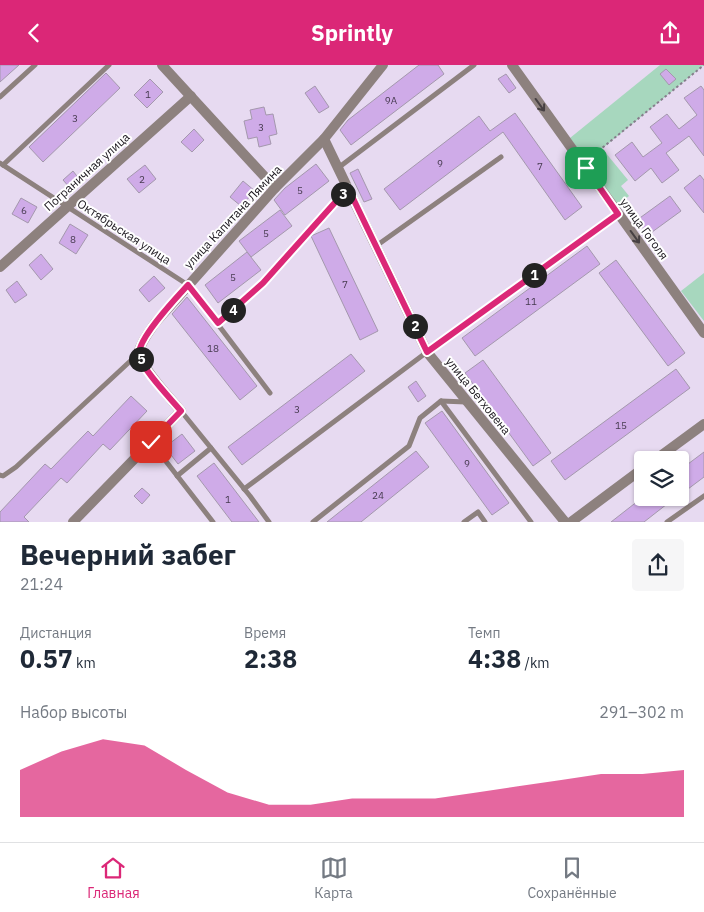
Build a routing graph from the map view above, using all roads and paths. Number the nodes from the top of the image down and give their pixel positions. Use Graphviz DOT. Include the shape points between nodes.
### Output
graph roads {
  1 [pos="35,65"];
  2 [pos="110,65"];
  3 [pos="162,65"];
  4 [pos="383,65"];
  5 [pos="474,65"];
  6 [pos="512,65"];
  7 [pos="704,65"];
  8 [pos="191,96"];
  9 [pos="0,97"];
  10 [pos="324,139"];
  11 [pos="501,157"];
  12 [pos="588,159"];
  13 [pos="1,164"];
  14 [pos="338,168"];
  15 [pos="275,188"];
  16 [pos="348,188"];
  17 [pos="67,207"];
  18 [pos="618,214"];
  19 [pos="376,246"];
  20 [pos="0,267"];
  21 [pos="188,285"];
  22 [pos="218,323"];
  23 [pos="704,333"];
  24 [pos="427,352"];
  25 [pos="139,353"];
  26 [pos="270,393"];
  27 [pos="441,401"];
  28 [pos="467,402"];
  29 [pos="181,411"];
  30 [pos="704,424"];
  31 [pos="151,442"];
  32 [pos="211,448"];
  33 [pos="667,451"];
  34 [pos="0,475"];
  35 [pos="634,475"];
  36 [pos="177,476"];
  37 [pos="244,489"];
  38 [pos="704,496"];
  39 [pos="212,521"];
  40 [pos="73,522"];
  41 [pos="269,522"];
  42 [pos="313,522"];
  43 [pos="464,522"];
  44 [pos="485,522"];
  45 [pos="531,522"];
  46 [pos="565,522"];
  47 [pos="571,522"];
  48 [pos="666,522"];
  1 -- 9 [label="lane"];
  2 -- 13 [label="lane"];
  3 -- 8 [label="street"];
  4 -- 10 [label="street, улица Капитана Лямина"];
  5 -- 14 [label="lane"];
  6 -- 18 [label="street, улица Гоголя, one-way"];
  7 -- 12 [label="path"];
  8 -- 15 [label="street"];
  8 -- 17 [label="street, Пограничная улица"];
  10 -- 14 [label="street, улица Бетховена"];
  10 -- 15 [label="street, улица Капитана Лямина"];
  11 -- 19 [label="lane"];
  13 -- 17 [label="lane, Октябрьская улица"];
  14 -- 16 [label="street, улица Бетховена"];
  15 -- 21 [label="street, улица Капитана Лямина"];
  16 -- 19 [label="street, улица Бетховена"];
  16 -- 22 [label="lane" via="263,283"];
  17 -- 20 [label="street, Пограничная улица"];
  17 -- 21 [label="lane, Октябрьская улица"];
  18 -- 23 [label="street, улица Гоголя, one-way"];
  18 -- 24 [label="lane"];
  19 -- 24 [label="street, улица Бетховена"];
  21 -- 22 [label="lane, Октябрьская улица"];
  21 -- 25 [label="street, улица Капитана Лямина" via="155,323"];
  22 -- 26 [label="lane, Октябрьская улица"];
  24 -- 28 [label="street, улица Бетховена"];
  24 -- 37 [label="lane"];
  25 -- 29 [label="street" via="142,363"];
  25 -- 34 [label="lane" via="16,467"];
  27 -- 28 [label="lane"];
  27 -- 42 [label="lane" via="420,418 409,446"];
  27 -- 45 [label="lane"];
  28 -- 46 [label="street, улица Бетховена"];
  29 -- 31 [label="street"];
  29 -- 32 [label="lane"];
  30 -- 33 [label="street"];
  31 -- 36 [label="lane"];
  31 -- 40 [label="street"];
  32 -- 36 [label="lane"];
  32 -- 37 [label="lane"];
  35 -- 47 [label="street"];
  36 -- 39 [label="lane"];
  37 -- 41 [label="lane"];
  38 -- 48 [label="lane"];
  43 -- 44 [label="lane" via="478,512"];
}
